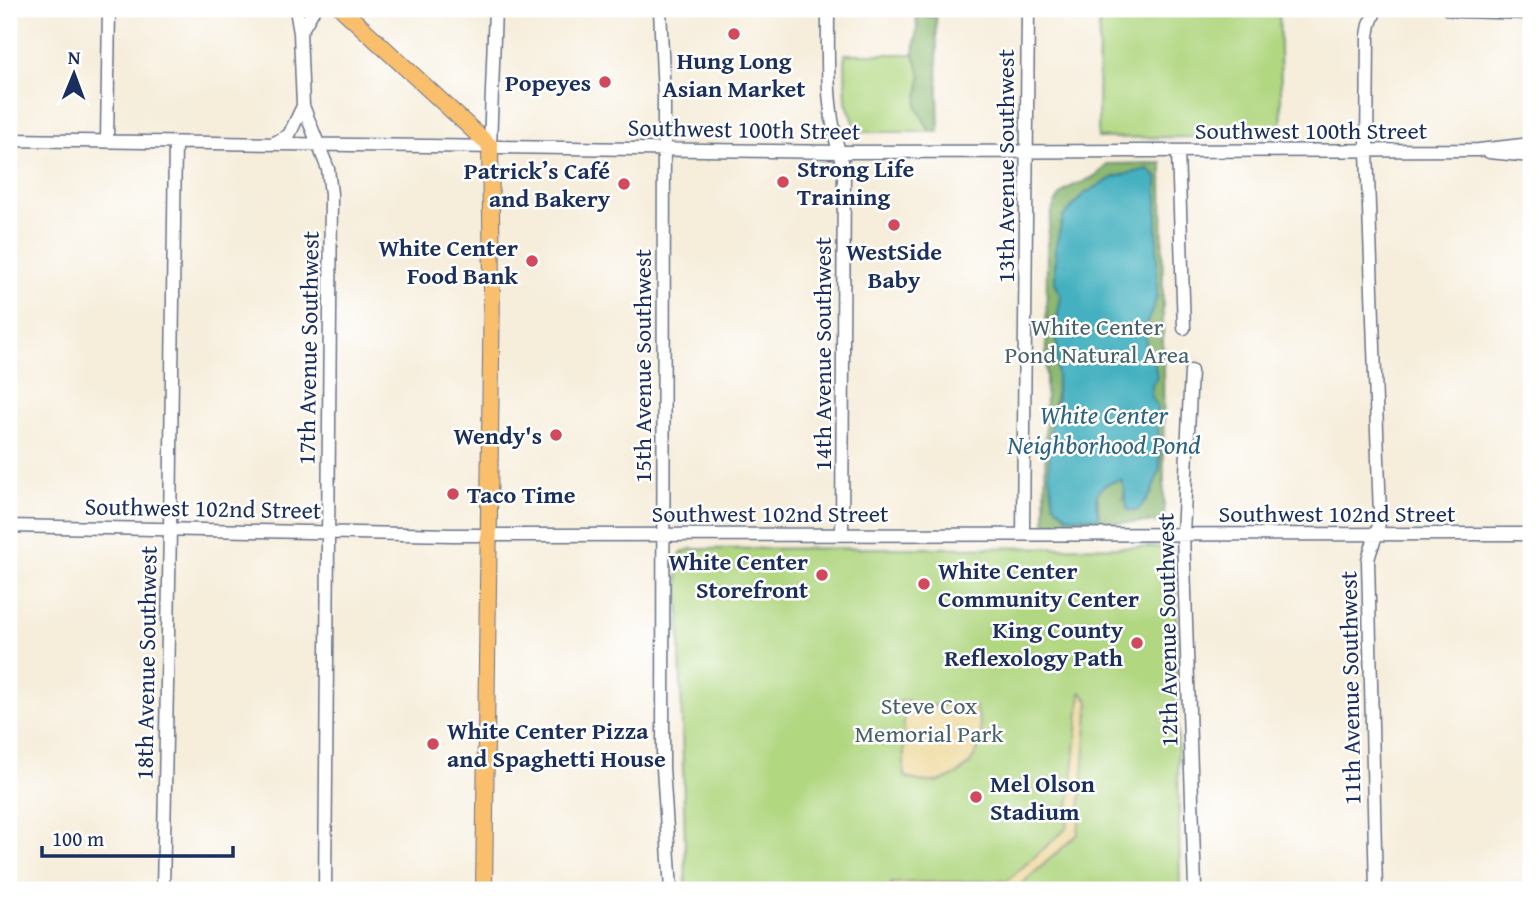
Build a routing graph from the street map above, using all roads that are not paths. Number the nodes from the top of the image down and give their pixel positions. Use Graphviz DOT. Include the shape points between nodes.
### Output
graph roads {
  1 [pos="109,9"];
  2 [pos="296,9"];
  3 [pos="314,9"];
  4 [pos="342,9"];
  5 [pos="495,9"];
  6 [pos="660,9"];
  7 [pos="828,9"];
  8 [pos="1028,9"];
  9 [pos="1376,9"];
  10 [pos="1448,9"];
  11 [pos="1531,13"];
  12 [pos="300,33"];
  13 [pos="303,106"];
  14 [pos="9,140"];
  15 [pos="107,141"];
  16 [pos="175,143"];
  17 [pos="274,143"];
  18 [pos="319,143"];
  19 [pos="1531,144"];
  20 [pos="490,146"];
  21 [pos="664,150"];
  22 [pos="1479,150"];
  23 [pos="1178,151"];
  24 [pos="1367,151"];
  25 [pos="838,152"];
  26 [pos="1026,152"];
  27 [pos="1531,156"];
  28 [pos="1184,328"];
  29 [pos="1191,371"];
  30 [pos="9,526"];
  31 [pos="170,530"];
  32 [pos="326,531"];
  33 [pos="1379,533"];
  34 [pos="489,534"];
  35 [pos="663,534"];
  36 [pos="842,534"];
  37 [pos="1023,534"];
  38 [pos="1183,534"];
  39 [pos="1531,534"];
  40 [pos="1195,888"];
  41 [pos="163,890"];
  42 [pos="325,890"];
  43 [pos="484,890"];
  44 [pos="671,890"];
  45 [pos="1376,890"];
  1 -- 15 [label="street"];
  2 -- 12 [label="street, 17th Avenue Southwest"];
  3 -- 12 [label="street"];
  4 -- 20 [label="main road"];
  5 -- 20 [label="street"];
  6 -- 21 [label="street, 15th Avenue Southwest"];
  7 -- 25 [label="street, 14th Avenue Southwest" via="828,103"];
  8 -- 26 [label="street, 13th Avenue Southwest"];
  9 -- 24 [label="street, 11th Avenue Southwest" via="1368,36"];
  10 -- 11 [label="street"];
  12 -- 13 [label="street, 17th Avenue Southwest"];
  13 -- 17 [label="street" via="291,132"];
  13 -- 18 [label="street, 17th Avenue Southwest"];
  14 -- 15 [label="street, Southwest 100th Street"];
  15 -- 16 [label="street, Southwest 100th Street"];
  16 -- 17 [label="street, Southwest 100th Street"];
  16 -- 31 [label="street, 18th Avenue Southwest"];
  17 -- 18 [label="street, Southwest 100th Street"];
  18 -- 20 [label="street, Southwest 100th Street"];
  18 -- 32 [label="street, 17th Avenue Southwest" via="331,194"];
  19 -- 22 [label="street, Southwest 100th Street"];
  20 -- 21 [label="street, Southwest 100th Street"];
  20 -- 34 [label="main road"];
  21 -- 25 [label="street, Southwest 100th Street"];
  21 -- 35 [label="street, 15th Avenue Southwest"];
  22 -- 24 [label="street, Southwest 100th Street"];
  22 -- 27 [label="street, Southwest 100th Street"];
  23 -- 24 [label="street, Southwest 100th Street"];
  23 -- 26 [label="street, Southwest 100th Street"];
  23 -- 28 [label="street"];
  24 -- 33 [label="street, 11th Avenue Southwest"];
  25 -- 26 [label="street, Southwest 100th Street"];
  25 -- 36 [label="street, 14th Avenue Southwest" via="844,168"];
  26 -- 37 [label="street, 13th Avenue Southwest"];
  29 -- 38 [label="street, 12th Avenue Southwest"];
  30 -- 31 [label="street, Southwest 102nd Street"];
  31 -- 32 [label="street, Southwest 102nd Street"];
  31 -- 41 [label="street, 18th Avenue Southwest"];
  32 -- 34 [label="street, Southwest 102nd Street"];
  32 -- 42 [label="street, 17th Avenue Southwest"];
  33 -- 38 [label="street, Southwest 102nd Street"];
  33 -- 39 [label="street, Southwest 102nd Street"];
  33 -- 45 [label="street, 11th Avenue Southwest" via="1368,559"];
  34 -- 35 [label="street, Southwest 102nd Street"];
  34 -- 43 [label="main road"];
  35 -- 36 [label="street, Southwest 102nd Street"];
  35 -- 44 [label="street, 15th Avenue Southwest" via="663,768"];
  36 -- 37 [label="street, Southwest 102nd Street"];
  37 -- 38 [label="street, Southwest 102nd Street"];
  38 -- 40 [label="street, 12th Avenue Southwest"];
}
